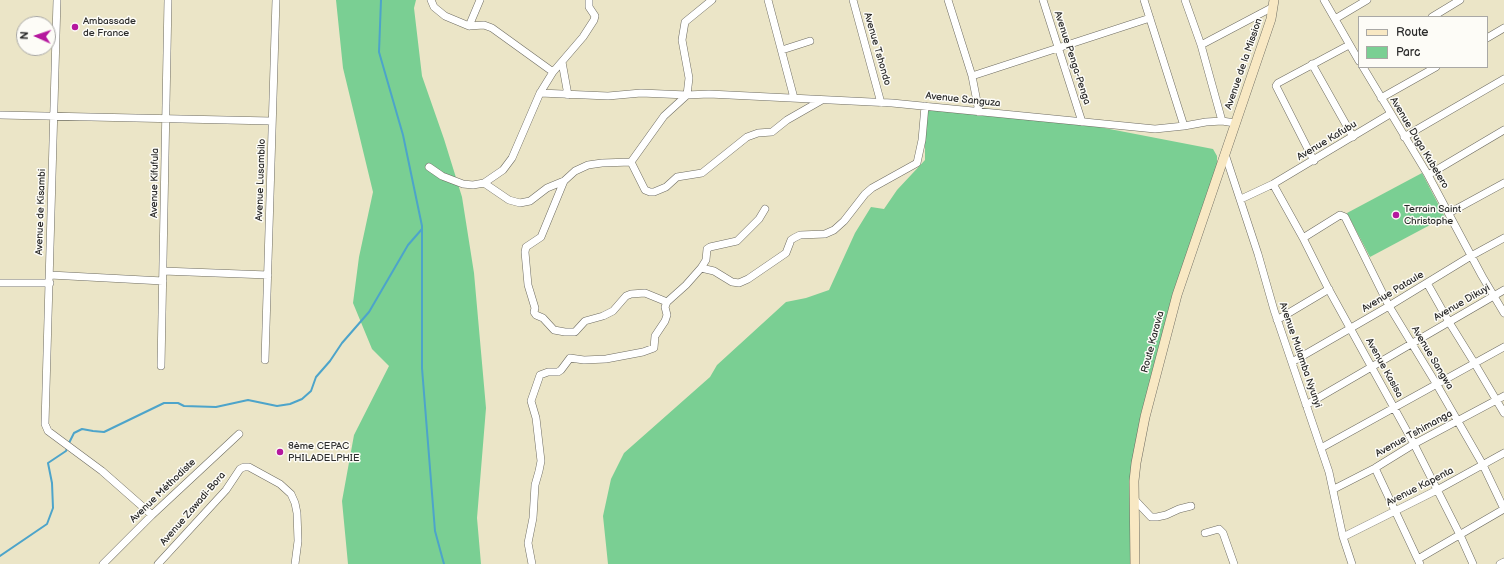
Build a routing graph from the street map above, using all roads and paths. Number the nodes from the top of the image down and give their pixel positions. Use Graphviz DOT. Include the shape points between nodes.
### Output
graph roads {
  1 [pos="57,0"];
  2 [pos="168,0"];
  3 [pos="276,0"];
  4 [pos="431,0"];
  5 [pos="480,0"];
  6 [pos="589,0"];
  7 [pos="712,0"];
  8 [pos="768,0"];
  9 [pos="853,0"];
  10 [pos="948,0"];
  11 [pos="1043,0"];
  12 [pos="1144,0"];
  13 [pos="1187,0"];
  14 [pos="1324,0"];
  15 [pos="1367,0"];
  16 [pos="1460,0"];
  17 [pos="1273,3"];
  18 [pos="1434,16"];
  19 [pos="1150,18"];
  20 [pos="1335,19"];
  21 [pos="468,26"];
  22 [pos="1504,28"];
  23 [pos="1488,37"];
  24 [pos="810,41"];
  25 [pos="1201,45"];
  26 [pos="1349,45"];
  27 [pos="1059,48"];
  28 [pos="782,50"];
  29 [pos="1358,58"];
  30 [pos="562,62"];
  31 [pos="1312,64"];
  32 [pos="1364,68"];
  33 [pos="1434,68"];
  34 [pos="553,72"];
  35 [pos="972,76"];
  36 [pos="1504,79"];
  37 [pos="540,93"];
  38 [pos="568,95"];
  39 [pos="687,95"];
  40 [pos="794,98"];
  41 [pos="1381,98"];
  42 [pos="823,100"];
  43 [pos="881,103"];
  44 [pos="925,106"];
  45 [pos="979,112"];
  46 [pos="1390,114"];
  47 [pos="0,115"];
  48 [pos="54,115"];
  49 [pos="166,118"];
  50 [pos="272,121"];
  51 [pos="1222,121"];
  52 [pos="1082,122"];
  53 [pos="1235,123"];
  54 [pos="1184,126"];
  55 [pos="1504,130"];
  56 [pos="1232,134"];
  57 [pos="1353,137"];
  58 [pos="1404,137"];
  59 [pos="1225,154"];
  60 [pos="1314,161"];
  61 [pos="631,162"];
  62 [pos="429,167"];
  63 [pos="1428,175"];
  64 [pos="564,181"];
  65 [pos="484,183"];
  66 [pos="1504,183"];
  67 [pos="1273,184"];
  68 [pos="1241,199"];
  69 [pos="765,209"];
  70 [pos="1449,213"];
  71 [pos="1303,238"];
  72 [pos="1504,238"];
  73 [pos="1471,256"];
  74 [pos="701,268"];
  75 [pos="163,271"];
  76 [pos="268,275"];
  77 [pos="50,279"];
  78 [pos="163,281"];
  79 [pos="0,283"];
  80 [pos="1427,283"];
  81 [pos="1329,289"];
  82 [pos="1504,290"];
  83 [pos="1494,296"];
  84 [pos="667,302"];
  85 [pos="1389,306"];
  86 [pos="1504,313"];
  87 [pos="1277,320"];
  88 [pos="1449,322"];
  89 [pos="1351,328"];
  90 [pos="1412,344"];
  91 [pos="1504,347"];
  92 [pos="265,360"];
  93 [pos="1292,362"];
  94 [pos="1475,364"];
  95 [pos="162,366"];
  96 [pos="1372,367"];
  97 [pos="1437,385"];
  98 [pos="1504,396"];
  99 [pos="1497,400"];
  100 [pos="1306,405"];
  101 [pos="1394,407"];
  102 [pos="1504,413"];
  103 [pos="1458,421"];
  104 [pos="239,434"];
  105 [pos="1414,444"];
  106 [pos="1321,448"];
  107 [pos="1504,453"];
  108 [pos="1483,465"];
  109 [pos="1375,468"];
  110 [pos="1334,489"];
  111 [pos="1438,490"];
  112 [pos="1134,499"];
  113 [pos="1191,506"];
  114 [pos="1504,509"];
  115 [pos="1396,510"];
  116 [pos="152,515"];
  117 [pos="1205,533"];
  118 [pos="1460,535"];
  119 [pos="1343,537"];
  120 [pos="1419,561"];
  121 [pos="1504,562"];
  122 [pos="103,564"];
  123 [pos="158,564"];
  124 [pos="295,564"];
  125 [pos="532,564"];
  126 [pos="1135,564"];
  127 [pos="1234,564"];
  128 [pos="1352,564"];
  129 [pos="1473,564"];
  130 [pos="1500,564"];
  1 -- 48 [label="street, Avenue de Kisambi"];
  2 -- 49 [label="street, Avenue Kifufula"];
  3 -- 50 [label="street, Avenue Lusambilo"];
  4 -- 21 [label="street" via="434,7 445,16"];
  5 -- 21 [label="street"];
  6 -- 30 [label="street" via="594,20"];
  7 -- 39 [label="street" via="685,22 682,40 689,78"];
  8 -- 28 [label="street"];
  9 -- 43 [label="street, Avenue Tshondo"];
  10 -- 35 [label="street"];
  11 -- 27 [label="street, Avenue Penga-Penga"];
  12 -- 19 [label="street"];
  13 -- 25 [label="street, Avenue de la Mission"];
  14 -- 20 [label="street"];
  15 -- 20 [label="street"];
  16 -- 18 [label="street"];
  17 -- 25 [label="street"];
  17 -- 53 [label="street, Avenue de la Mission" via="1271,19"];
  19 -- 27 [label="street"];
  19 -- 54 [label="street"];
  20 -- 26 [label="street"];
  21 -- 34 [label="street" via="484,25 492,28"];
  22 -- 23 [label="street"];
  24 -- 28 [label="street"];
  25 -- 51 [label="street, Avenue de la Mission"];
  26 -- 29 [label="street"];
  26 -- 31 [label="street"];
  27 -- 35 [label="street"];
  27 -- 52 [label="street, Avenue Penga-Penga"];
  28 -- 40 [label="street"];
  30 -- 34 [label="street"];
  30 -- 38 [label="street"];
  31 -- 57 [label="street"];
  31 -- 60 [label="street" via="1278,83 1276,87"];
  32 -- 41 [label="street, Avenue Duga Kubetero"];
  33 -- 41 [label="street"];
  34 -- 37 [label="street"];
  35 -- 45 [label="street"];
  36 -- 58 [label="street"];
  37 -- 38 [label="street, Avenue Sanguza"];
  37 -- 65 [label="street" via="512,158 503,170"];
  38 -- 39 [label="street, Avenue Sanguza"];
  39 -- 40 [label="street, Avenue Sanguza"];
  39 -- 61 [label="street" via="664,116"];
  40 -- 42 [label="street, Avenue Sanguza"];
  41 -- 46 [label="street, Avenue Duga Kubetero"];
  42 -- 43 [label="street, Avenue Sanguza"];
  42 -- 61 [label="street" via="787,120 772,132 747,137 702,173 677,177 666,187 654,192 645,190"];
  43 -- 44 [label="street, Avenue Sanguza"];
  44 -- 45 [label="street, Avenue Sanguza"];
  44 -- 74 [label="street" via="918,163 872,188 834,230 825,234 797,236 791,240 786,253 739,283"];
  45 -- 52 [label="street, Avenue Sanguza"];
  46 -- 57 [label="street, Avenue Kafubu"];
  46 -- 58 [label="street, Avenue Duga Kubetero"];
  47 -- 48 [label="street"];
  48 -- 49 [label="street"];
  48 -- 77 [label="street, Avenue de Kisambi"];
  49 -- 50 [label="street"];
  49 -- 75 [label="street, Avenue Kifufula"];
  50 -- 76 [label="street, Avenue Lusambilo"];
  51 -- 53 [label="street, Avenue Sanguza"];
  51 -- 54 [label="street, Avenue Sanguza"];
  52 -- 54 [label="street, Avenue Sanguza" via="1155,129"];
  53 -- 56 [label="street, Avenue de la Mission"];
  55 -- 63 [label="street"];
  56 -- 59 [label="street, Route Karavia"];
  57 -- 60 [label="street, Avenue Kafubu"];
  58 -- 63 [label="street, Avenue Duga Kubetero"];
  59 -- 68 [label="street, Avenue Mulamba Nyunyi"];
  59 -- 112 [label="street, Route Karavia" via="1177,295 1137,458"];
  60 -- 67 [label="street, Avenue Kafubu"];
  61 -- 64 [label="street" via="588,165"];
  62 -- 65 [label="street" via="442,176 463,184"];
  63 -- 70 [label="street, Avenue Duga Kubetero"];
  64 -- 65 [label="street" via="547,188 530,201 520,203 509,200"];
  64 -- 84 [label="street" via="541,237 526,247 528,285 536,315 543,318 554,330 574,332 585,321 613,311 631,294 645,293"];
  66 -- 70 [label="street"];
  67 -- 68 [label="street, Avenue Kafubu"];
  67 -- 71 [label="street, Avenue Kasisa"];
  68 -- 87 [label="street, Avenue Mulamba Nyunyi"];
  69 -- 74 [label="street" via="759,219 737,241 709,248"];
  70 -- 73 [label="street, Avenue Duga Kubetero"];
  71 -- 81 [label="street, Avenue Kasisa"];
  71 -- 85 [label="street, Avenue Sangwa" via="1340,215 1345,217"];
  72 -- 73 [label="street, Avenue Pataule"];
  73 -- 80 [label="street, Avenue Pataule"];
  73 -- 83 [label="street, Avenue Duga Kubetero"];
  74 -- 84 [label="street"];
  75 -- 76 [label="street"];
  75 -- 78 [label="street, Avenue Kifufula"];
  76 -- 92 [label="street, Avenue Lusambilo"];
  77 -- 78 [label="street"];
  77 -- 79 [label="street"];
  77 -- 116 [label="street, Avenue de Kisambi" via="45,424 48,430 102,471"];
  78 -- 95 [label="street, Avenue Kifufula"];
  80 -- 85 [label="street, Avenue Pataule"];
  80 -- 88 [label="street"];
  81 -- 87 [label="street"];
  81 -- 89 [label="street, Avenue Kasisa"];
  82 -- 83 [label="street, Avenue Dikuyi"];
  83 -- 86 [label="street, Avenue Duga Kubetero"];
  83 -- 88 [label="street, Avenue Dikuyi"];
  84 -- 125 [label="street" via="667,315 655,336 654,348 606,359 570,358 558,372 543,374 538,378 531,402 536,418 541,460 535,485 528,543"];
  85 -- 89 [label="street, Avenue Pataule"];
  85 -- 90 [label="street, Avenue Sangwa"];
  87 -- 93 [label="street, Avenue Mulamba Nyunyi"];
  88 -- 90 [label="street, Avenue Dikuyi"];
  88 -- 94 [label="street"];
  89 -- 93 [label="street, Avenue Pataule"];
  89 -- 96 [label="street, Avenue Kasisa"];
  90 -- 96 [label="street, Avenue Dikuyi"];
  90 -- 97 [label="street, Avenue Sangwa"];
  91 -- 94 [label="street"];
  93 -- 100 [label="street, Avenue Mulamba Nyunyi"];
  94 -- 97 [label="street"];
  94 -- 99 [label="street"];
  96 -- 100 [label="street, Avenue Dikuyi"];
  96 -- 101 [label="street, Avenue Kasisa"];
  97 -- 101 [label="street"];
  97 -- 103 [label="street, Avenue Sangwa"];
  98 -- 99 [label="street, Avenue Tshimanga"];
  99 -- 102 [label="street"];
  99 -- 103 [label="street, Avenue Tshimanga"];
  100 -- 106 [label="street, Avenue Mulamba Nyunyi"];
  101 -- 105 [label="street, Avenue Kasisa"];
  101 -- 106 [label="street"];
  103 -- 105 [label="street, Avenue Tshimanga"];
  103 -- 108 [label="street, Avenue Sangwa"];
  104 -- 116 [label="street, Avenue Méthodiste"];
  105 -- 109 [label="street, Avenue Tshimanga"];
  105 -- 111 [label="street, Avenue Kasisa"];
  106 -- 110 [label="street, Avenue Mulamba Nyunyi"];
  107 -- 108 [label="street, Avenue Kapenta"];
  108 -- 111 [label="street, Avenue Kapenta"];
  108 -- 114 [label="street, Avenue Sangwa"];
  109 -- 110 [label="street, Avenue Tshimanga"];
  109 -- 115 [label="street"];
  110 -- 119 [label="street, Avenue Mulamba Nyunyi"];
  111 -- 115 [label="street, Avenue Kapenta"];
  111 -- 118 [label="street, Avenue Kasisa"];
  112 -- 113 [label="street" via="1151,517 1166,515"];
  112 -- 126 [label="street, Route Karavia"];
  114 -- 118 [label="street"];
  115 -- 119 [label="street, Avenue Kapenta"];
  115 -- 120 [label="street"];
  116 -- 122 [label="street, Avenue Méthodiste"];
  117 -- 127 [label="street" via="1219,530 1223,533"];
  118 -- 120 [label="street"];
  118 -- 129 [label="street, Avenue Kasisa"];
  119 -- 128 [label="street, Avenue Mulamba Nyunyi"];
  121 -- 130 [label="street"];
  123 -- 124 [label="street, Avenue Zawadi-Bora" via="244,467 249,467 280,484 291,494 297,513 298,542"];
}
